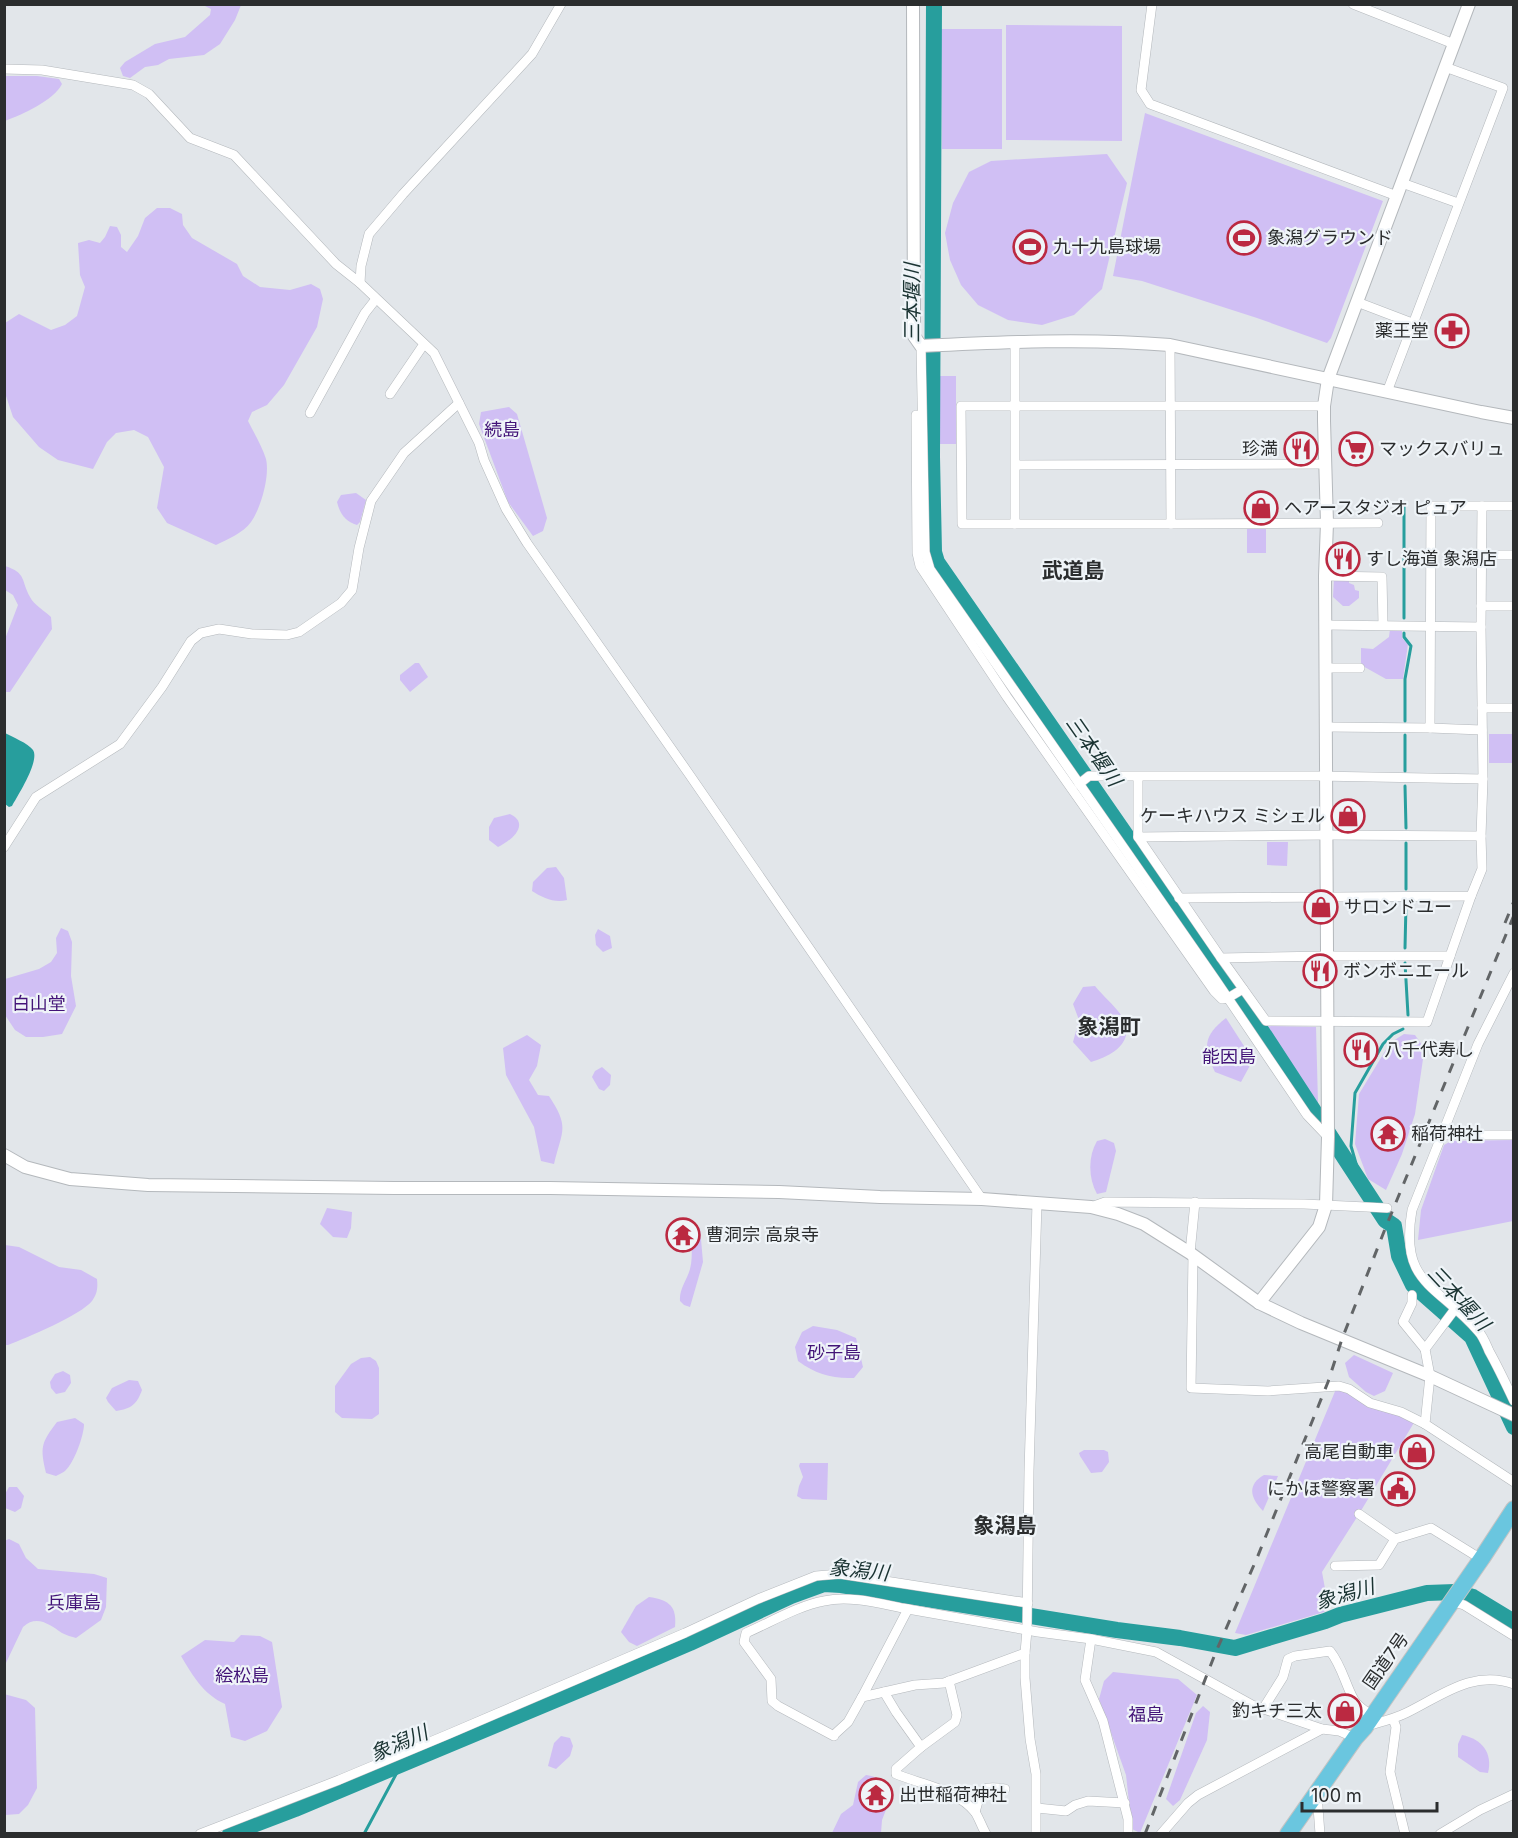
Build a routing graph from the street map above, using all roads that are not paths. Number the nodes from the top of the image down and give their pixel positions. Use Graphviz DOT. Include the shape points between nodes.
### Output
graph roads {
  1 [pos="561,4"];
  2 [pos="913,4"];
  3 [pos="1152,4"];
  4 [pos="1353,4"];
  5 [pos="1469,4"];
  6 [pos="1454,44"];
  7 [pos="1445,67"];
  8 [pos="4,69"];
  9 [pos="1503,88"];
  10 [pos="1514,92"];
  11 [pos="1402,183"];
  12 [pos="1397,196"];
  13 [pos="1458,203"];
  14 [pos="360,283"];
  15 [pos="376,299"];
  16 [pos="1357,302"];
  17 [pos="1412,323"];
  18 [pos="1015,343"];
  19 [pos="424,344"];
  20 [pos="1170,345"];
  21 [pos="920,346"];
  22 [pos="1328,379"];
  23 [pos="1387,392"];
  24 [pos="390,394"];
  25 [pos="459,403"];
  26 [pos="1015,406"];
  27 [pos="1169,406"];
  28 [pos="1324,406"];
  29 [pos="310,413"];
  30 [pos="1514,418"];
  31 [pos="1326,464"];
  32 [pos="1016,465"];
  33 [pos="1171,465"];
  34 [pos="1482,506"];
  35 [pos="1514,506"];
  36 [pos="1326,523"];
  37 [pos="1378,523"];
  38 [pos="1015,524"];
  39 [pos="1171,524"];
  40 [pos="1482,555"];
  41 [pos="1514,555"];
  42 [pos="1325,576"];
  43 [pos="1481,606"];
  44 [pos="1514,606"];
  45 [pos="1326,625"];
  46 [pos="1383,625"];
  47 [pos="1430,626"];
  48 [pos="1481,627"];
  49 [pos="1326,668"];
  50 [pos="1360,668"];
  51 [pos="1482,708"];
  52 [pos="1514,708"];
  53 [pos="1327,727"];
  54 [pos="1430,728"];
  55 [pos="1482,730"];
  56 [pos="1137,777"];
  57 [pos="1327,777"];
  58 [pos="1483,779"];
  59 [pos="1079,784"];
  60 [pos="1327,835"];
  61 [pos="1481,836"];
  62 [pos="1138,837"];
  63 [pos="4,847"];
  64 [pos="1472,896"];
  65 [pos="1326,897"];
  66 [pos="1179,898"];
  67 [pos="1327,956"];
  68 [pos="1450,956"];
  69 [pos="1221,958"];
  70 [pos="1514,973"];
  71 [pos="1243,989"];
  72 [pos="1228,998"];
  73 [pos="1327,1022"];
  74 [pos="1443,1135"];
  75 [pos="1514,1135"];
  76 [pos="1328,1137"];
  77 [pos="4,1155"];
  78 [pos="982,1199"];
  79 [pos="1037,1203"];
  80 [pos="1195,1203"];
  81 [pos="1326,1205"];
  82 [pos="1091,1207"];
  83 [pos="1387,1208"];
  84 [pos="1191,1254"];
  85 [pos="1412,1295"];
  86 [pos="1259,1303"];
  87 [pos="1455,1310"];
  88 [pos="1425,1349"];
  89 [pos="1430,1376"];
  90 [pos="1514,1401"];
  91 [pos="1508,1412"];
  92 [pos="1425,1424"];
  93 [pos="1514,1482"];
  94 [pos="1514,1509"];
  95 [pos="1359,1514"];
  96 [pos="1395,1539"];
  97 [pos="1482,1558"];
  98 [pos="1335,1566"];
  99 [pos="1452,1600"];
  100 [pos="1028,1603"];
  101 [pos="908,1609"];
  102 [pos="1027,1630"];
  103 [pos="1514,1636"];
  104 [pos="1091,1639"];
  105 [pos="1025,1653"];
  106 [pos="949,1681"];
  107 [pos="1514,1684"];
  108 [pos="884,1692"];
  109 [pos="862,1697"];
  110 [pos="1263,1708"];
  111 [pos="1393,1719"];
  112 [pos="1364,1727"];
  113 [pos="1322,1728"];
  114 [pos="921,1747"];
  115 [pos="1005,1789"];
  116 [pos="1317,1791"];
  117 [pos="1514,1794"];
  118 [pos="1125,1803"];
  119 [pos="1037,1808"];
  120 [pos="975,1812"];
  121 [pos="200,1833"];
  122 [pos="986,1833"];
  123 [pos="1036,1833"];
  124 [pos="1128,1833"];
  125 [pos="1161,1833"];
  126 [pos="1288,1833"];
  127 [pos="1320,1833"];
  128 [pos="1404,1833"];
  129 [pos="1441,1833"];
  1 -- 14 [label="street" via="532,54 369,234"];
  2 -- 21 [label="street" via="914,336"];
  3 -- 12 [label="street" via="1141,90 1150,104"];
  4 -- 6 [label="street"];
  5 -- 6 [label="street"];
  6 -- 7 [label="street"];
  7 -- 9 [label="street"];
  7 -- 11 [label="street"];
  8 -- 14 [label="street" via="42,70 133,85 149,94 190,138 234,155 336,264"];
  9 -- 10 [label="street"];
  9 -- 13 [label="street"];
  11 -- 12 [label="street"];
  11 -- 13 [label="street"];
  12 -- 16 [label="street"];
  13 -- 17 [label="street"];
  14 -- 15 [label="street"];
  15 -- 19 [label="street"];
  15 -- 29 [label="street"];
  16 -- 17 [label="street"];
  16 -- 22 [label="street"];
  17 -- 23 [label="street"];
  18 -- 20 [label="street"];
  18 -- 21 [label="street"];
  18 -- 26 [label="street"];
  19 -- 24 [label="street"];
  19 -- 25 [label="street" via="434,353"];
  20 -- 22 [label="street"];
  20 -- 27 [label="street"];
  21 -- 59 [label="street" via="925,552 930,569"];
  21 -- 72 [label="street" via="920,566 1214,991 1222,999"];
  22 -- 23 [label="street"];
  22 -- 28 [label="street"];
  23 -- 30 [label="street"];
  25 -- 63 [label="street" via="404,453 371,501 352,590 341,603 299,632 287,635 219,629 201,633 191,641 120,744 36,797"];
  25 -- 78 [label="street" via="506,508 527,543"];
  26 -- 27 [label="street"];
  26 -- 32 [label="street"];
  26 -- 38 [label="street" via="962,406 962,524"];
  27 -- 28 [label="street"];
  27 -- 33 [label="street"];
  28 -- 31 [label="street"];
  31 -- 33 [label="street"];
  31 -- 36 [label="street"];
  32 -- 33 [label="street"];
  32 -- 38 [label="street"];
  33 -- 39 [label="street"];
  34 -- 35 [label="street"];
  34 -- 40 [label="street"];
  34 -- 47 [label="street" via="1431,506"];
  36 -- 37 [label="street"];
  36 -- 39 [label="street"];
  36 -- 42 [label="street"];
  38 -- 39 [label="street"];
  40 -- 41 [label="street"];
  40 -- 43 [label="street"];
  42 -- 45 [label="street"];
  42 -- 46 [label="street" via="1382,577"];
  43 -- 44 [label="street"];
  43 -- 48 [label="street"];
  45 -- 46 [label="street"];
  45 -- 49 [label="street"];
  46 -- 47 [label="street"];
  47 -- 48 [label="street"];
  47 -- 54 [label="street"];
  48 -- 51 [label="street"];
  49 -- 50 [label="street"];
  49 -- 53 [label="street"];
  51 -- 52 [label="street"];
  51 -- 55 [label="street"];
  53 -- 54 [label="street"];
  53 -- 57 [label="street"];
  54 -- 55 [label="street"];
  55 -- 58 [label="street"];
  56 -- 57 [label="street"];
  56 -- 59 [label="street" via="1089,776"];
  56 -- 62 [label="street"];
  57 -- 58 [label="street"];
  57 -- 60 [label="street"];
  58 -- 61 [label="street"];
  59 -- 72 [label="street"];
  60 -- 61 [label="street"];
  60 -- 62 [label="street"];
  60 -- 65 [label="street"];
  61 -- 64 [label="street" via="1482,869"];
  62 -- 66 [label="street"];
  64 -- 65 [label="street"];
  64 -- 68 [label="street"];
  65 -- 66 [label="street"];
  65 -- 67 [label="street"];
  66 -- 69 [label="street"];
  67 -- 68 [label="street"];
  67 -- 69 [label="street"];
  67 -- 73 [label="street"];
  68 -- 73 [label="street" via="1427,1022"];
  69 -- 71 [label="street"];
  70 -- 74 [label="street" via="1478,1044"];
  71 -- 72 [label="street"];
  71 -- 73 [label="street" via="1266,1021"];
  72 -- 76 [label="street" via="1307,1115"];
  73 -- 76 [label="street"];
  74 -- 75 [label="street"];
  74 -- 87 [label="street" via="1412,1210 1409,1247 1427,1284"];
  76 -- 81 [label="street"];
  77 -- 78 [label="street" via="25,1167 70,1179 148,1185 550,1188"];
  78 -- 79 [label="street"];
  79 -- 82 [label="street"];
  79 -- 100 [label="street"];
  80 -- 81 [label="street"];
  80 -- 82 [label="street" via="1105,1202"];
  80 -- 84 [label="street"];
  81 -- 83 [label="street"];
  81 -- 86 [label="street" via="1319,1227"];
  82 -- 84 [label="street" via="1144,1224"];
  84 -- 86 [label="street"];
  84 -- 92 [label="street" via="1191,1388 1268,1391 1339,1386 1370,1403"];
  85 -- 88 [label="street" via="1403,1322"];
  86 -- 89 [label="street"];
  87 -- 88 [label="street"];
  87 -- 90 [label="street" via="1479,1332"];
  88 -- 89 [label="street"];
  89 -- 91 [label="street"];
  89 -- 92 [label="street"];
  92 -- 93 [label="street"];
  94 -- 97 [label="highway, 国道7号"];
  95 -- 96 [label="street"];
  96 -- 97 [label="street" via="1431,1527"];
  96 -- 98 [label="street" via="1379,1565"];
  97 -- 99 [label="highway, 国道7号"];
  99 -- 103 [label="street"];
  99 -- 112 [label="highway, 国道7号"];
  100 -- 102 [label="street"];
  100 -- 121 [label="street" via="840,1574 816,1576 397,1756"];
  101 -- 102 [label="street"];
  101 -- 109 [label="street"];
  101 -- 109 [label="street" via="867,1601 823,1601 746,1633 744,1642 771,1679 772,1701 778,1706 835,1735 848,1722"];
  102 -- 104 [label="street"];
  102 -- 105 [label="street"];
  104 -- 110 [label="street" via="1156,1652"];
  104 -- 118 [label="street" via="1085,1680 1102,1720"];
  105 -- 106 [label="street"];
  105 -- 119 [label="street"];
  106 -- 108 [label="street"];
  106 -- 114 [label="street" via="955,1722"];
  107 -- 111 [label="street" via="1485,1678 1465,1682"];
  108 -- 109 [label="street"];
  108 -- 114 [label="street"];
  110 -- 112 [label="street" via="1283,1677 1288,1659 1330,1651 1358,1705"];
  110 -- 113 [label="street"];
  111 -- 112 [label="street"];
  111 -- 128 [label="street" via="1396,1727 1390,1772"];
  112 -- 113 [label="street" via="1339,1731"];
  112 -- 116 [label="highway, 国道7号"];
  113 -- 125 [label="street" via="1198,1795"];
  114 -- 120 [label="street" via="896,1768 896,1774 960,1800"];
  115 -- 120 [label="street" via="986,1788"];
  116 -- 126 [label="highway, 国道7号"];
  116 -- 127 [label="street"];
  117 -- 129 [label="street"];
  118 -- 119 [label="street" via="1088,1801 1066,1811"];
  118 -- 124 [label="street"];
  119 -- 123 [label="street"];
  120 -- 122 [label="street"];
}
